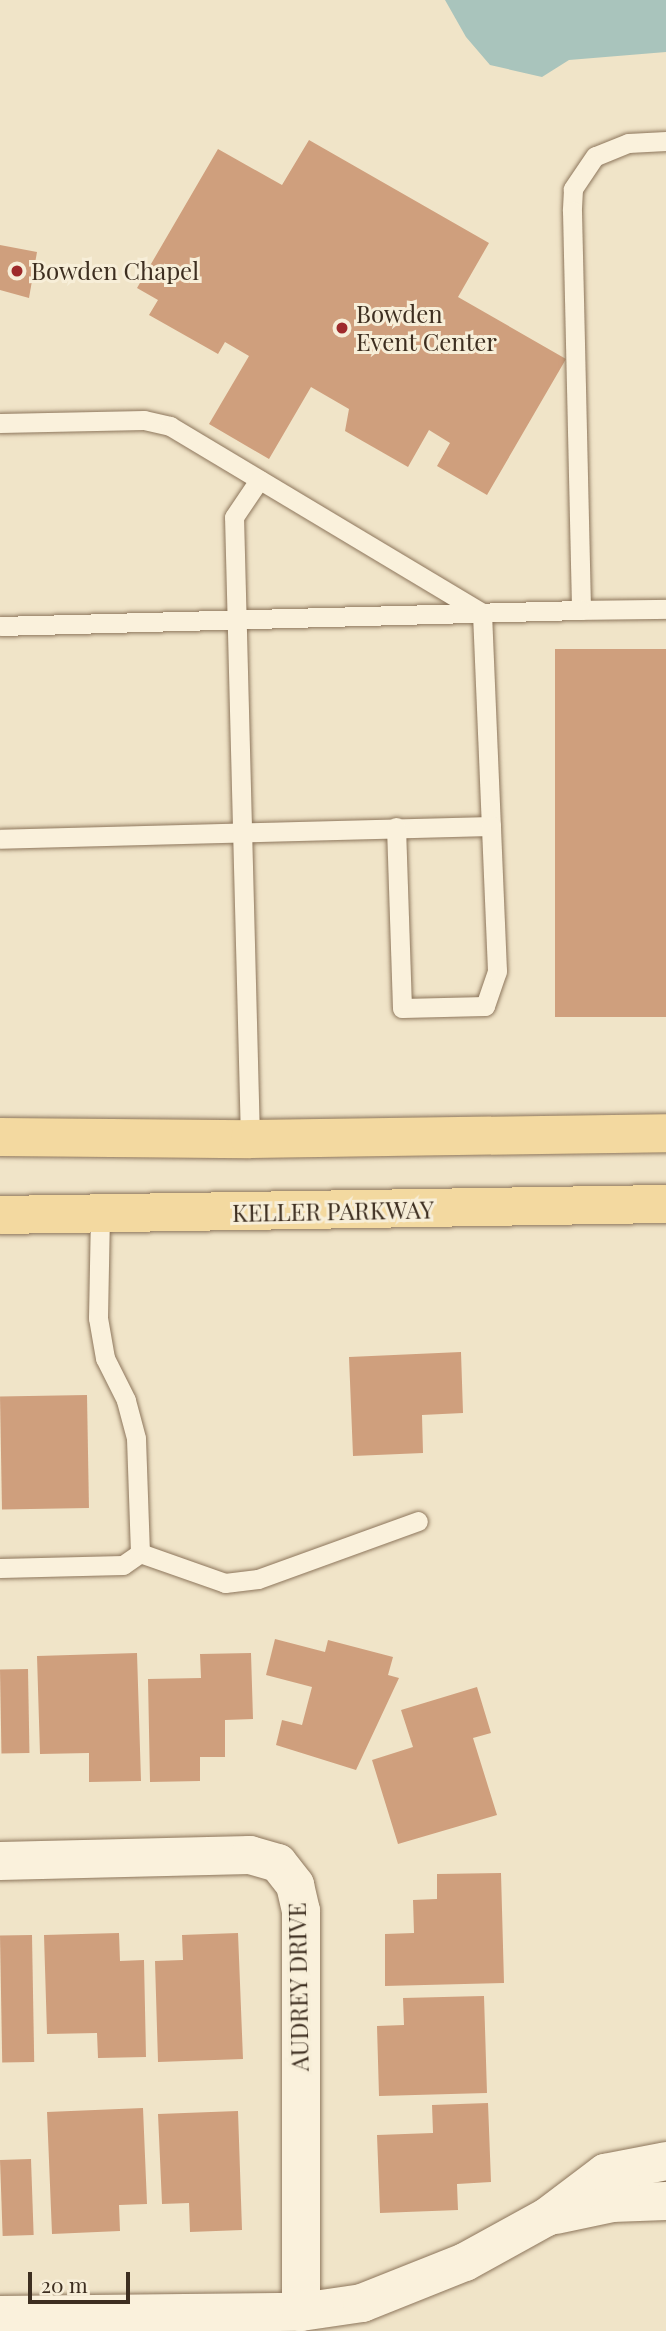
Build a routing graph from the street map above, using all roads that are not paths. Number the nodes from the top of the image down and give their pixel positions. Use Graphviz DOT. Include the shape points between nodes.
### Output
graph roads {
  1 [pos="666,141"];
  2 [pos="0,423"];
  3 [pos="259,480"];
  4 [pos="666,609"];
  5 [pos="581,610"];
  6 [pos="482,613"];
  7 [pos="236,620"];
  8 [pos="0,626"];
  9 [pos="491,826"];
  10 [pos="396,827"];
  11 [pos="243,830"];
  12 [pos="0,839"];
  13 [pos="666,1133"];
  14 [pos="0,1137"];
  15 [pos="250,1139"];
  16 [pos="666,1205"];
  17 [pos="0,1215"];
  18 [pos="100,1216"];
  19 [pos="418,1521"];
  20 [pos="140,1553"];
  21 [pos="0,1568"];
  22 [pos="0,1861"];
  23 [pos="666,2161"];
  24 [pos="666,2201"];
  25 [pos="548,2217"];
  26 [pos="301,2312"];
  27 [pos="0,2315"];
  1 -- 5 [label="lane" via="611,147 595,156 573,189"];
  2 -- 3 [label="lane" via="144,420 170,426"];
  3 -- 6 [label="lane"];
  3 -- 7 [label="lane" via="234,517"];
  4 -- 5 [label="lane"];
  5 -- 6 [label="lane"];
  6 -- 7 [label="lane"];
  6 -- 9 [label="lane"];
  7 -- 8 [label="lane"];
  7 -- 11 [label="lane"];
  9 -- 10 [label="lane"];
  9 -- 10 [label="lane" via="497,971 485,1006 402,1008"];
  10 -- 11 [label="lane"];
  11 -- 12 [label="lane"];
  11 -- 15 [label="lane"];
  13 -- 15 [label="main road"];
  14 -- 15 [label="main road"];
  16 -- 18 [label="main road, KELLER PARKWAY"];
  17 -- 18 [label="main road, KELLER PARKWAY"];
  18 -- 20 [label="lane" via="98,1318 105,1358 126,1400 136,1438"];
  19 -- 20 [label="lane" via="258,1579 225,1583"];
  20 -- 21 [label="lane" via="122,1565"];
  22 -- 26 [label="street, AUDREY DRIVE" via="250,1855 278,1863 295,1885 300,1911"];
  23 -- 25 [label="street" via="605,2173"];
  24 -- 25 [label="street" via="612,2203"];
  25 -- 26 [label="street" via="412,2287 362,2303"];
  26 -- 27 [label="street"];
}
